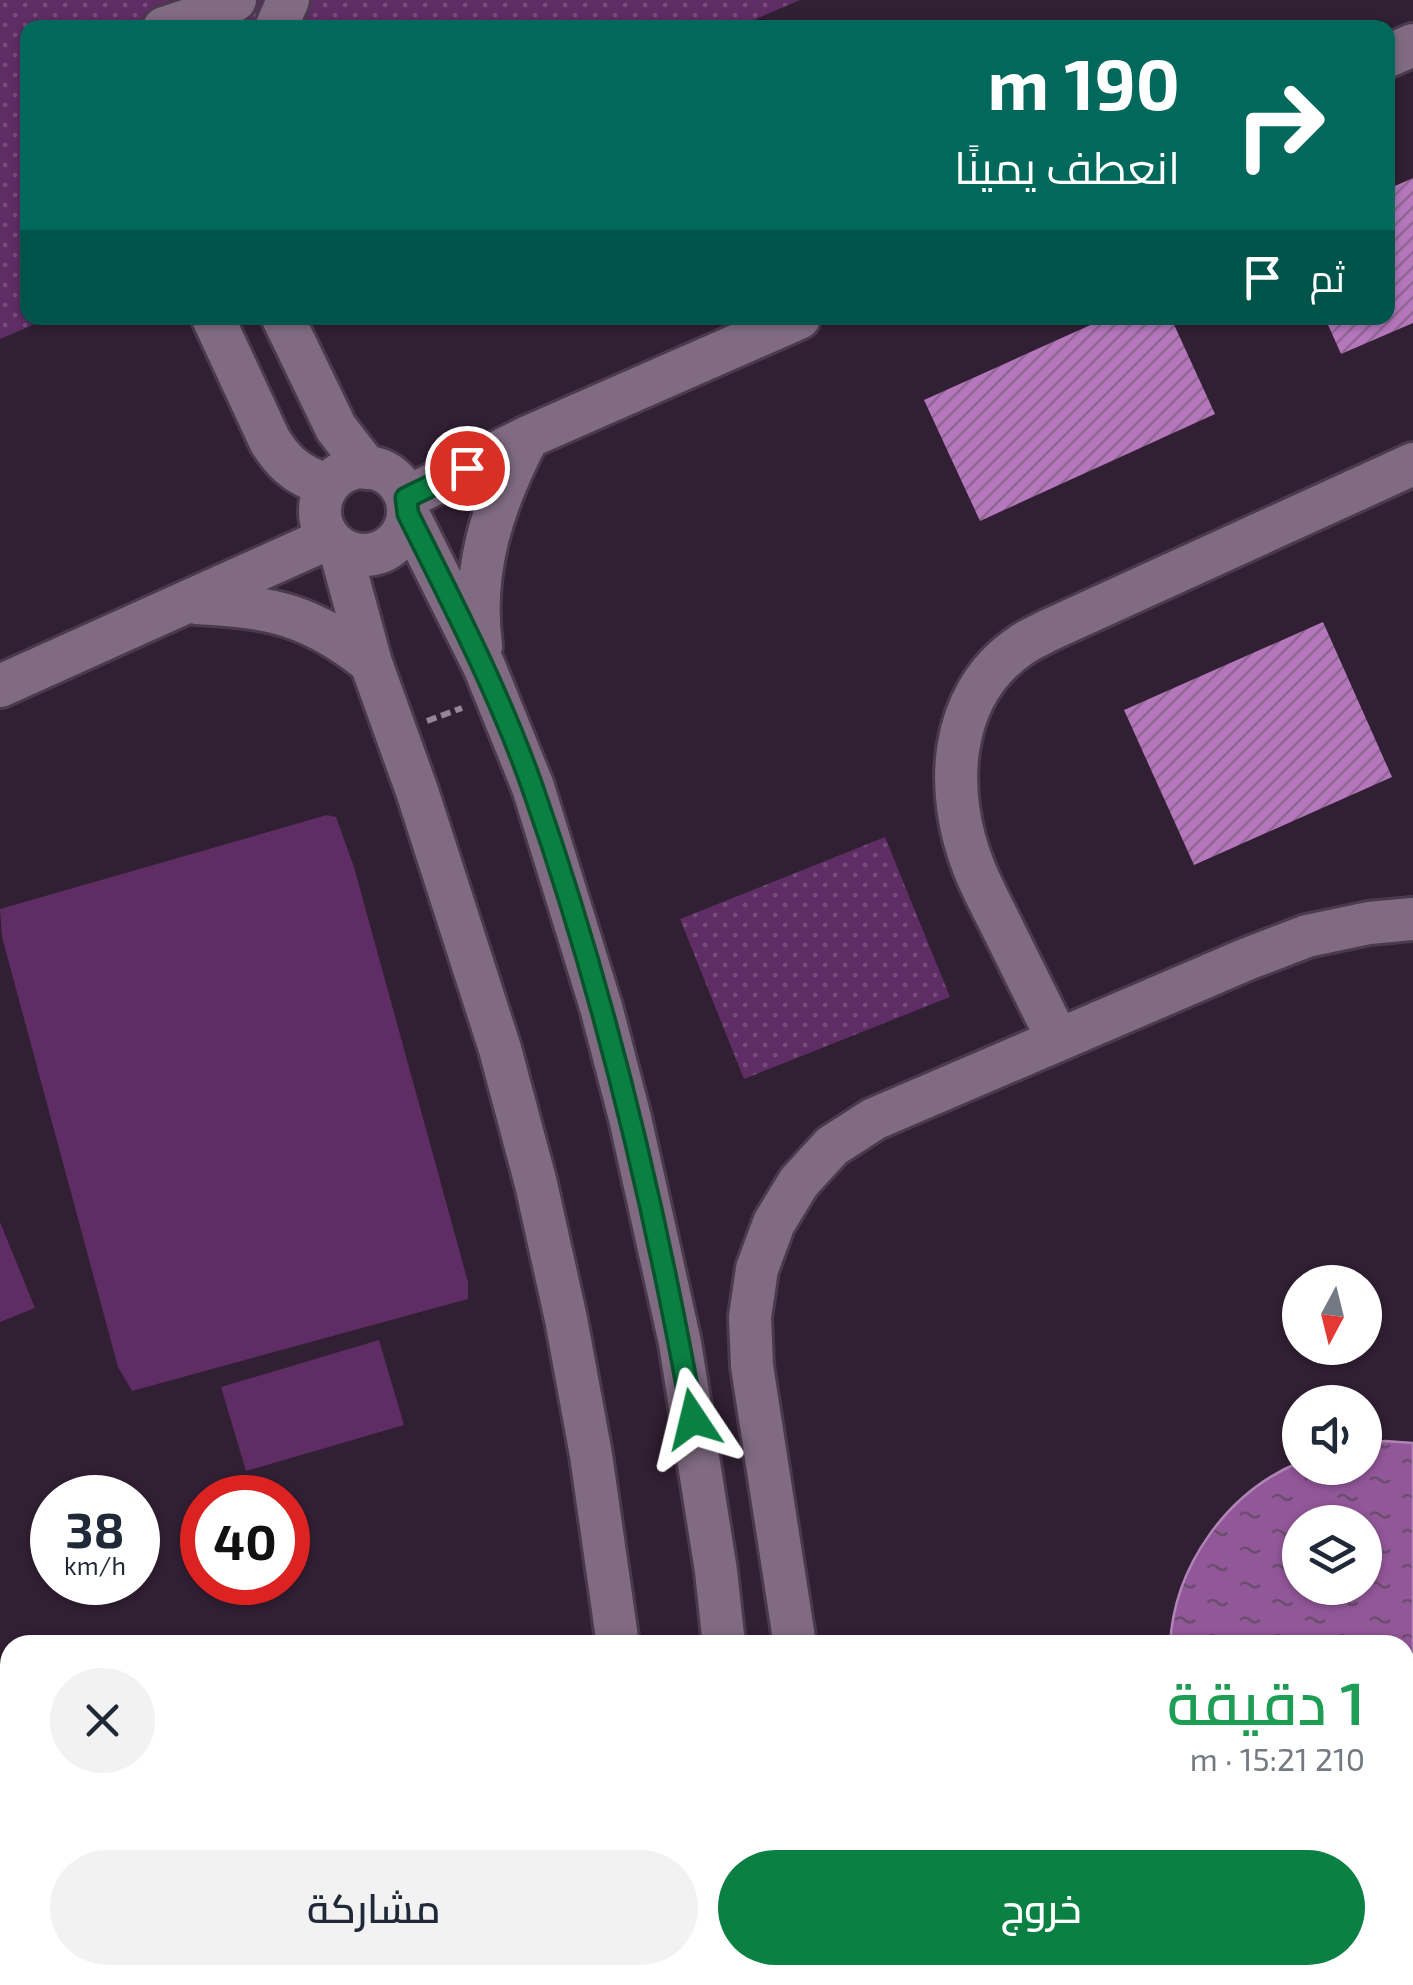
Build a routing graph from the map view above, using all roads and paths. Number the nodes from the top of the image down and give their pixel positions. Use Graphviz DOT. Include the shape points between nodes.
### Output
graph roads {
  1 [pos="234,0"];
  2 [pos="189,20"];
  3 [pos="216,325"];
  4 [pos="243,325"];
  5 [pos="286,325"];
  6 [pos="783,325"];
  7 [pos="528,438"];
  8 [pos="1413,464"];
  9 [pos="368,468"];
  10 [pos="318,488"];
  11 [pos="407,506"];
  12 [pos="335,544"];
  13 [pos="185,602"];
  14 [pos="371,664"];
  15 [pos="490,681"];
  16 [pos="0,686"];
  17 [pos="396,732"];
  18 [pos="1413,919"];
  19 [pos="1058,1040"];
  20 [pos="617,1635"];
  21 [pos="723,1635"];
  22 [pos="793,1635"];
  1 -- 2 [label="street"];
  3 -- 10 [label="street" via="270,441"];
  4 -- 10 [label="street"];
  5 -- 9 [label="street" via="336,428"];
  6 -- 7 [label="street"];
  7 -- 11 [label="street"];
  7 -- 15 [label="street" via="498,499 482,565 480,632"];
  8 -- 19 [label="street" via="1047,631 993,670 974,698 956,762 962,832"];
  9 -- 10 [label="street"];
  9 -- 11 [label="street" via="392,477"];
  10 -- 12 [label="street" via="322,525"];
  11 -- 12 [label="street" via="405,528 384,551 354,554"];
  11 -- 15 [label="street"];
  12 -- 13 [label="street"];
  12 -- 14 [label="street"];
  13 -- 14 [label="street" via="286,614 346,643"];
  13 -- 16 [label="street"];
  14 -- 17 [label="street"];
  15 -- 17 [label="path"];
  15 -- 21 [label="street" via="568,896 630,1118 683,1362"];
  17 -- 20 [label="street" via="500,1050 536,1184 591,1455"];
  18 -- 19 [label="street" via="1307,936"];
  19 -- 22 [label="street" via="874,1119 832,1146 798,1182 774,1224 757,1269 752,1366"];
}
